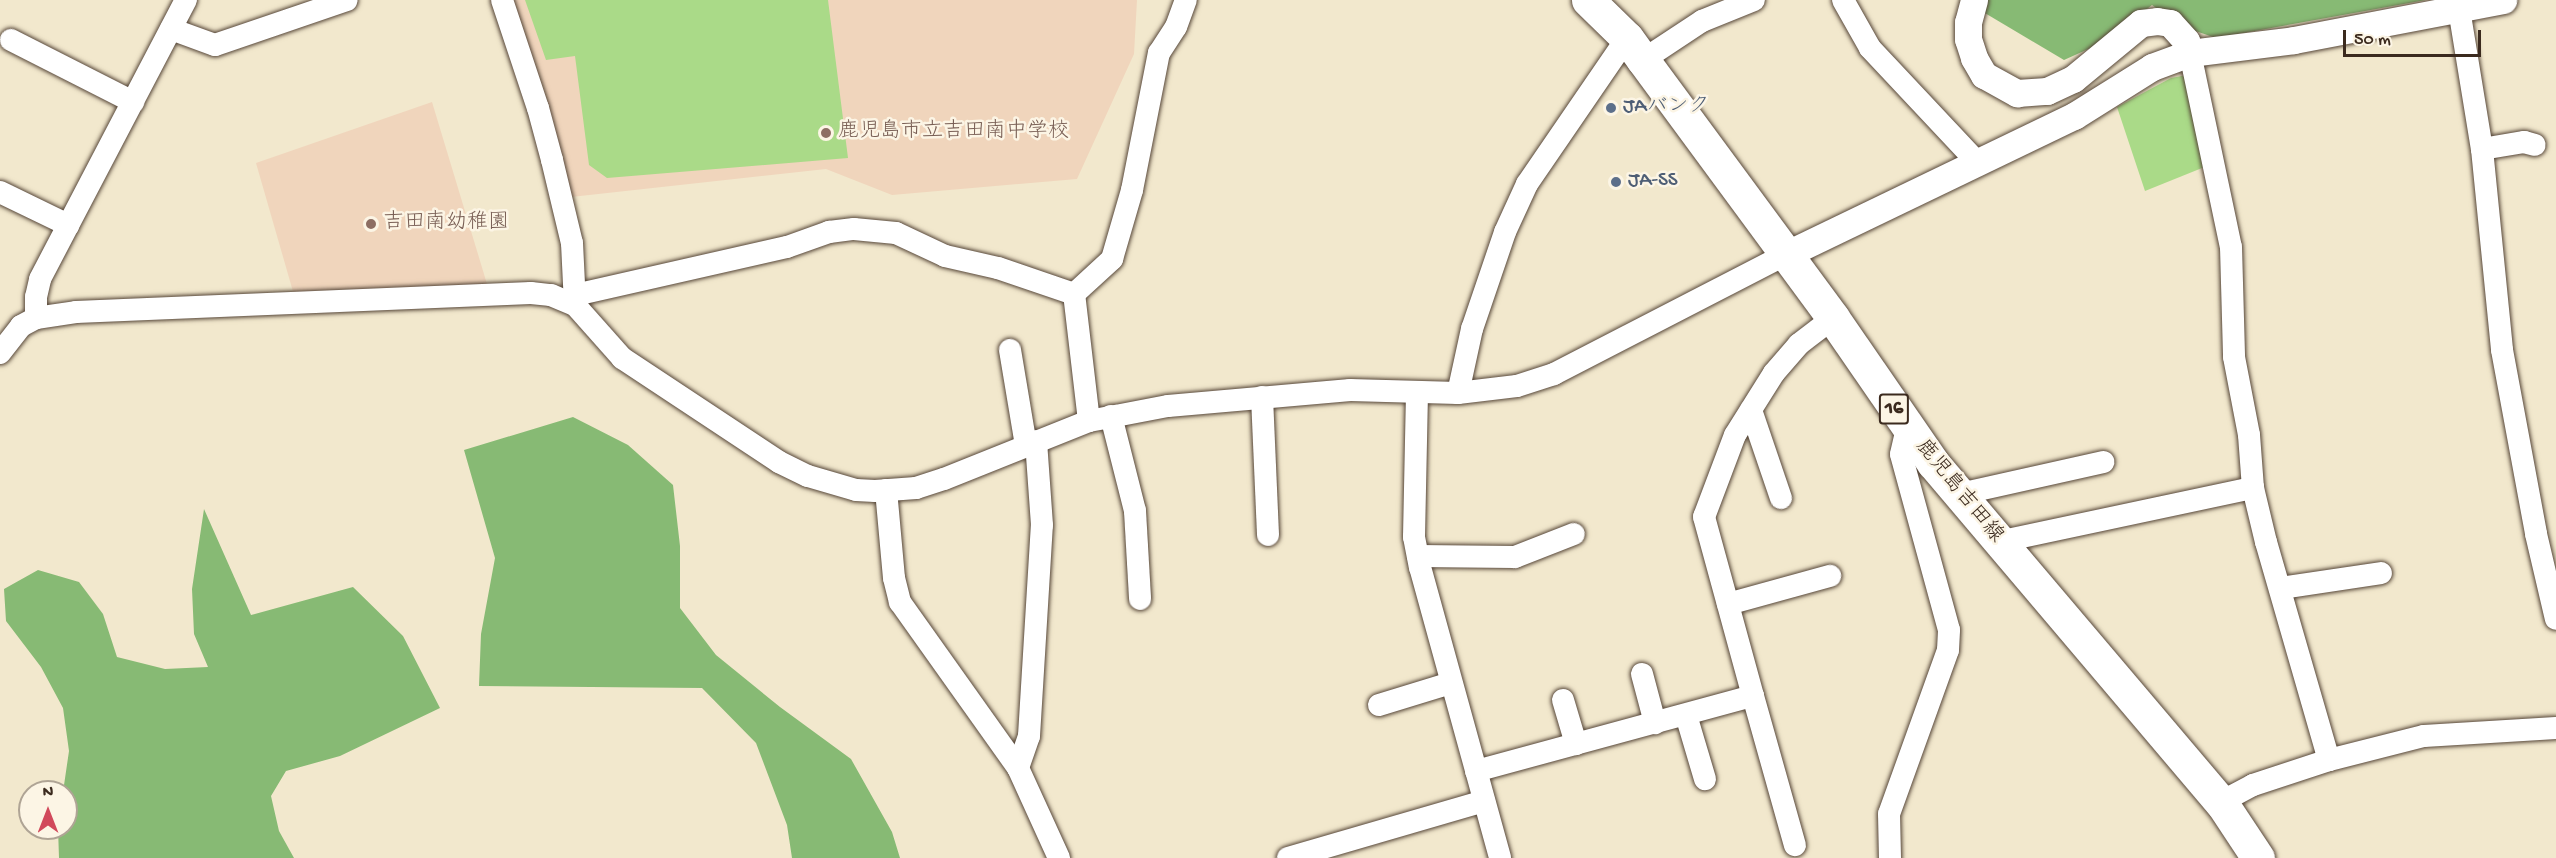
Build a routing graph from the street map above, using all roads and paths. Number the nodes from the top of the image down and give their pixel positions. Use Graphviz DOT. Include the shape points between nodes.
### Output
graph roads {
  1 [pos="186,0"];
  2 [pos="347,0"];
  3 [pos="502,0"];
  4 [pos="1186,0"];
  5 [pos="1588,0"];
  6 [pos="1754,0"];
  7 [pos="1843,0"];
  8 [pos="1974,0"];
  9 [pos="2503,0"];
  10 [pos="2459,9"];
  11 [pos="171,29"];
  12 [pos="11,40"];
  13 [pos="1635,49"];
  14 [pos="2190,53"];
  15 [pos="133,102"];
  16 [pos="2535,145"];
  17 [pos="2482,149"];
  18 [pos="1978,163"];
  19 [pos="0,192"];
  20 [pos="68,225"];
  21 [pos="1785,255"];
  22 [pos="1074,294"];
  23 [pos="575,300"];
  24 [pos="36,318"];
  25 [pos="1833,318"];
  26 [pos="1010,350"];
  27 [pos="0,352"];
  28 [pos="1417,393"];
  29 [pos="1458,393"];
  30 [pos="1262,397"];
  31 [pos="1751,410"];
  32 [pos="1100,419"];
  33 [pos="1907,429"];
  34 [pos="1031,443"];
  35 [pos="2103,462"];
  36 [pos="2253,488"];
  37 [pos="886,490"];
  38 [pos="1960,494"];
  39 [pos="1781,498"];
  40 [pos="1574,534"];
  41 [pos="1268,536"];
  42 [pos="1998,542"];
  43 [pos="1418,556"];
  44 [pos="2381,573"];
  45 [pos="1830,576"];
  46 [pos="2281,588"];
  47 [pos="1140,599"];
  48 [pos="1728,604"];
  49 [pos="2556,619"];
  50 [pos="1642,674"];
  51 [pos="1451,683"];
  52 [pos="1753,696"];
  53 [pos="1563,700"];
  54 [pos="1379,705"];
  55 [pos="1686,715"];
  56 [pos="1655,723"];
  57 [pos="2556,728"];
  58 [pos="1576,744"];
  59 [pos="2330,760"];
  60 [pos="1018,768"];
  61 [pos="1476,771"];
  62 [pos="1705,779"];
  63 [pos="1484,801"];
  64 [pos="2221,802"];
  65 [pos="1795,845"];
  66 [pos="1059,858"];
  67 [pos="1288,858"];
  68 [pos="1500,858"];
  69 [pos="1890,858"];
  70 [pos="2258,858"];
  1 -- 11 [label="street"];
  2 -- 11 [label="street" via="215,45"];
  3 -- 23 [label="street" via="552,160 572,243"];
  4 -- 22 [label="street" via="1176,27 1159,53 1132,190 1112,259"];
  5 -- 13 [label="main road, 鹿児島吉田線 / 16"];
  6 -- 13 [label="street"];
  7 -- 18 [label="street" via="1870,48"];
  8 -- 14 [label="street" via="1968,39 1974,58 1984,75 2017,93 2046,91 2073,79 2141,23 2170,23 2186,41"];
  9 -- 10 [label="street"];
  10 -- 14 [label="street" via="2294,40"];
  10 -- 17 [label="street"];
  11 -- 15 [label="street"];
  12 -- 15 [label="street"];
  13 -- 21 [label="main road, 鹿児島吉田線 / 16"];
  13 -- 29 [label="street" via="1527,184 1505,232 1472,329"];
  14 -- 18 [label="street" via="2152,67 2074,116"];
  14 -- 36 [label="street" via="2231,247 2234,357 2249,435"];
  15 -- 20 [label="street"];
  16 -- 17 [label="street" via="2524,142"];
  17 -- 49 [label="street" via="2502,350"];
  18 -- 21 [label="street"];
  19 -- 20 [label="street"];
  20 -- 24 [label="street" via="40,279"];
  21 -- 25 [label="main road, 鹿児島吉田線 / 16"];
  21 -- 29 [label="street" via="1554,374 1517,386"];
  22 -- 23 [label="street" via="998,268 945,256 896,232 854,229 829,232 787,247"];
  22 -- 32 [label="street"];
  23 -- 24 [label="street" via="531,293 76,312"];
  23 -- 37 [label="street" via="622,358 779,462 808,476 856,490"];
  24 -- 27 [label="street" via="21,326"];
  25 -- 31 [label="street" via="1799,344"];
  25 -- 33 [label="main road, 鹿児島吉田線 / 16"];
  26 -- 34 [label="street"];
  28 -- 29 [label="street"];
  28 -- 30 [label="street" via="1350,390"];
  28 -- 43 [label="street" via="1414,537"];
  30 -- 32 [label="street" via="1168,406"];
  30 -- 41 [label="street"];
  31 -- 39 [label="street"];
  31 -- 48 [label="street" via="1735,435 1704,517"];
  32 -- 34 [label="street"];
  32 -- 47 [label="street" via="1135,511"];
  33 -- 38 [label="main road, 鹿児島吉田線 / 16"];
  33 -- 69 [label="street" via="1902,454 1949,630 1948,650 1889,814"];
  34 -- 37 [label="street" via="944,479 916,488"];
  34 -- 60 [label="street" via="1042,525 1029,736"];
  35 -- 38 [label="street"];
  36 -- 42 [label="street"];
  36 -- 46 [label="street"];
  37 -- 60 [label="street" via="900,602"];
  38 -- 42 [label="main road, 鹿児島吉田線 / 16"];
  40 -- 43 [label="street" via="1515,557"];
  42 -- 64 [label="main road, 鹿児島吉田線 / 16"];
  43 -- 51 [label="street"];
  44 -- 46 [label="street"];
  45 -- 48 [label="street"];
  46 -- 59 [label="street"];
  48 -- 52 [label="street"];
  50 -- 56 [label="street"];
  51 -- 54 [label="street"];
  51 -- 61 [label="street"];
  52 -- 55 [label="street"];
  52 -- 65 [label="street"];
  53 -- 58 [label="street"];
  55 -- 56 [label="street"];
  55 -- 62 [label="street"];
  56 -- 58 [label="street"];
  57 -- 59 [label="street" via="2424,736"];
  58 -- 61 [label="street"];
  59 -- 64 [label="street" via="2253,785"];
  60 -- 66 [label="street"];
  61 -- 63 [label="street"];
  63 -- 67 [label="street"];
  63 -- 68 [label="street"];
  64 -- 70 [label="main road, 鹿児島吉田線 / 16"];
}
